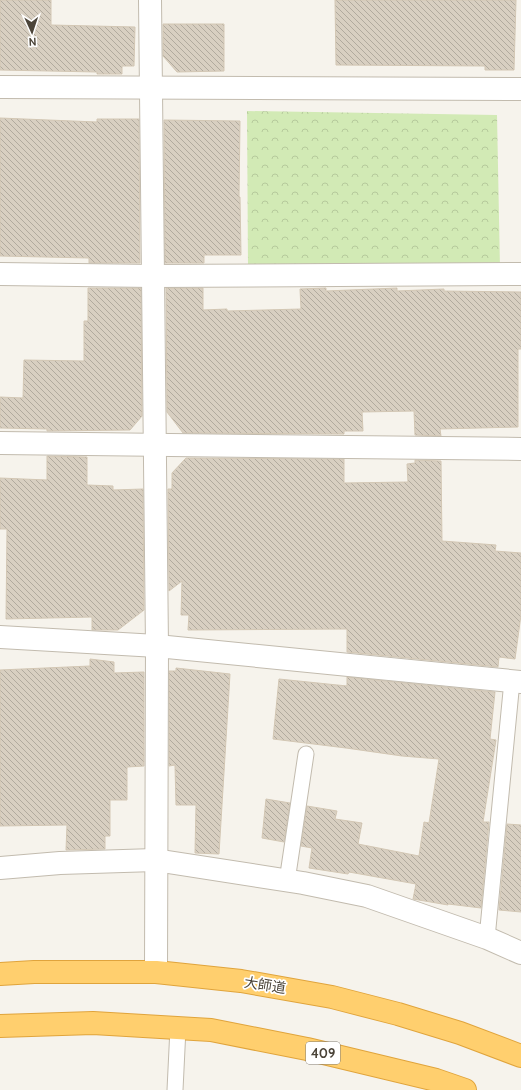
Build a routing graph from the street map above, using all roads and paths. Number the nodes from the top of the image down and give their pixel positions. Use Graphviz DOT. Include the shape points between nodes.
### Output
graph roads {
  1 [pos="150,0"];
  2 [pos="0,87"];
  3 [pos="151,87"];
  4 [pos="521,89"];
  5 [pos="0,274"];
  6 [pos="521,274"];
  7 [pos="153,276"];
  8 [pos="0,443"];
  9 [pos="155,445"];
  10 [pos="521,449"];
  11 [pos="0,637"];
  12 [pos="157,646"];
  13 [pos="517,681"];
  14 [pos="306,754"];
  15 [pos="155,860"];
  16 [pos="0,868"];
  17 [pos="287,881"];
  18 [pos="487,938"];
  19 [pos="521,953"];
  20 [pos="156,972"];
  21 [pos="0,974"];
  22 [pos="0,1026"];
  23 [pos="178,1028"];
  24 [pos="521,1056"];
  25 [pos="175,1090"];
  26 [pos="465,1090"];
  1 -- 3 [label="street"];
  2 -- 3 [label="street"];
  3 -- 4 [label="street"];
  3 -- 7 [label="street"];
  5 -- 7 [label="street"];
  6 -- 7 [label="street"];
  7 -- 9 [label="street"];
  8 -- 9 [label="street"];
  9 -- 10 [label="street"];
  9 -- 12 [label="street"];
  11 -- 12 [label="street"];
  12 -- 13 [label="street"];
  12 -- 15 [label="street"];
  13 -- 18 [label="lane"];
  14 -- 17 [label="lane"];
  15 -- 16 [label="street"];
  15 -- 17 [label="street"];
  15 -- 20 [label="street"];
  17 -- 18 [label="street" via="367,896"];
  18 -- 19 [label="street"];
  20 -- 21 [label="highway, 大師道"];
  20 -- 24 [label="highway, 大師道" via="241,981 332,996 460,1033"];
  22 -- 23 [label="highway, 409" via="93,1023"];
  23 -- 25 [label="lane"];
  23 -- 26 [label="highway, 409" via="211,1030 307,1049 436,1080"];
}
